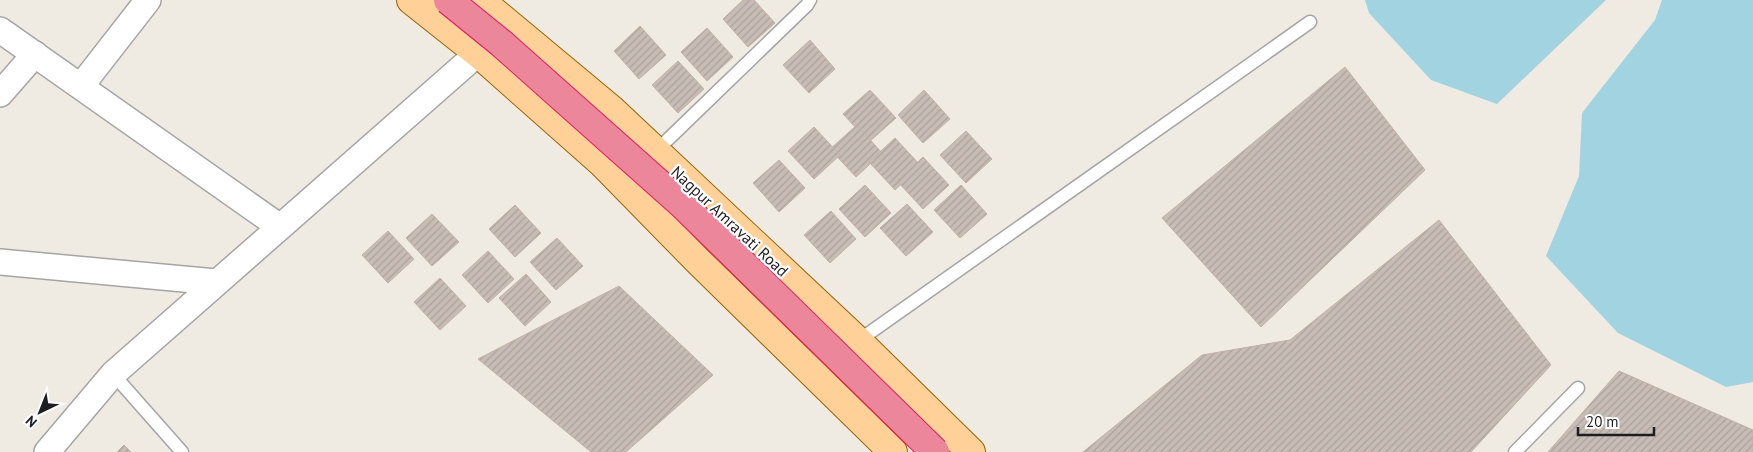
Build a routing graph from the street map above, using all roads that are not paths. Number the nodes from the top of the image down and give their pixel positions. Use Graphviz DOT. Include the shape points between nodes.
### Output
graph roads {
  1 [pos="148,0"];
  2 [pos="411,0"];
  3 [pos="448,0"];
  4 [pos="480,0"];
  5 [pos="810,0"];
  6 [pos="1310,22"];
  7 [pos="509,24"];
  8 [pos="0,30"];
  9 [pos="35,54"];
  10 [pos="479,54"];
  11 [pos="81,86"];
  12 [pos="0,94"];
  13 [pos="656,151"];
  14 [pos="280,226"];
  15 [pos="0,262"];
  16 [pos="216,282"];
  17 [pos="858,341"];
  18 [pos="113,374"];
  19 [pos="1578,388"];
  20 [pos="47,452"];
  21 [pos="182,452"];
  22 [pos="893,452"];
  23 [pos="935,452"];
  24 [pos="971,452"];
  25 [pos="1515,452"];
  1 -- 11 [label="street"];
  2 -- 10 [label="main road"];
  3 -- 23 [label="highway, bridge" via="683,205"];
  4 -- 7 [label="main road, Nagpur Amravati Road"];
  5 -- 13 [label="lane"];
  6 -- 17 [label="lane"];
  7 -- 10 [label="street"];
  7 -- 13 [label="main road, Nagpur Amravati Road" via="612,109"];
  8 -- 9 [label="street"];
  9 -- 11 [label="street"];
  9 -- 12 [label="street"];
  10 -- 14 [label="street"];
  10 -- 22 [label="main road" via="602,163"];
  11 -- 14 [label="street"];
  13 -- 17 [label="main road, Nagpur Amravati Road"];
  14 -- 16 [label="street"];
  15 -- 16 [label="street"];
  16 -- 18 [label="street"];
  17 -- 24 [label="main road, Nagpur Amravati Road"];
  18 -- 20 [label="street"];
  18 -- 21 [label="lane"];
  19 -- 25 [label="lane"];
}
